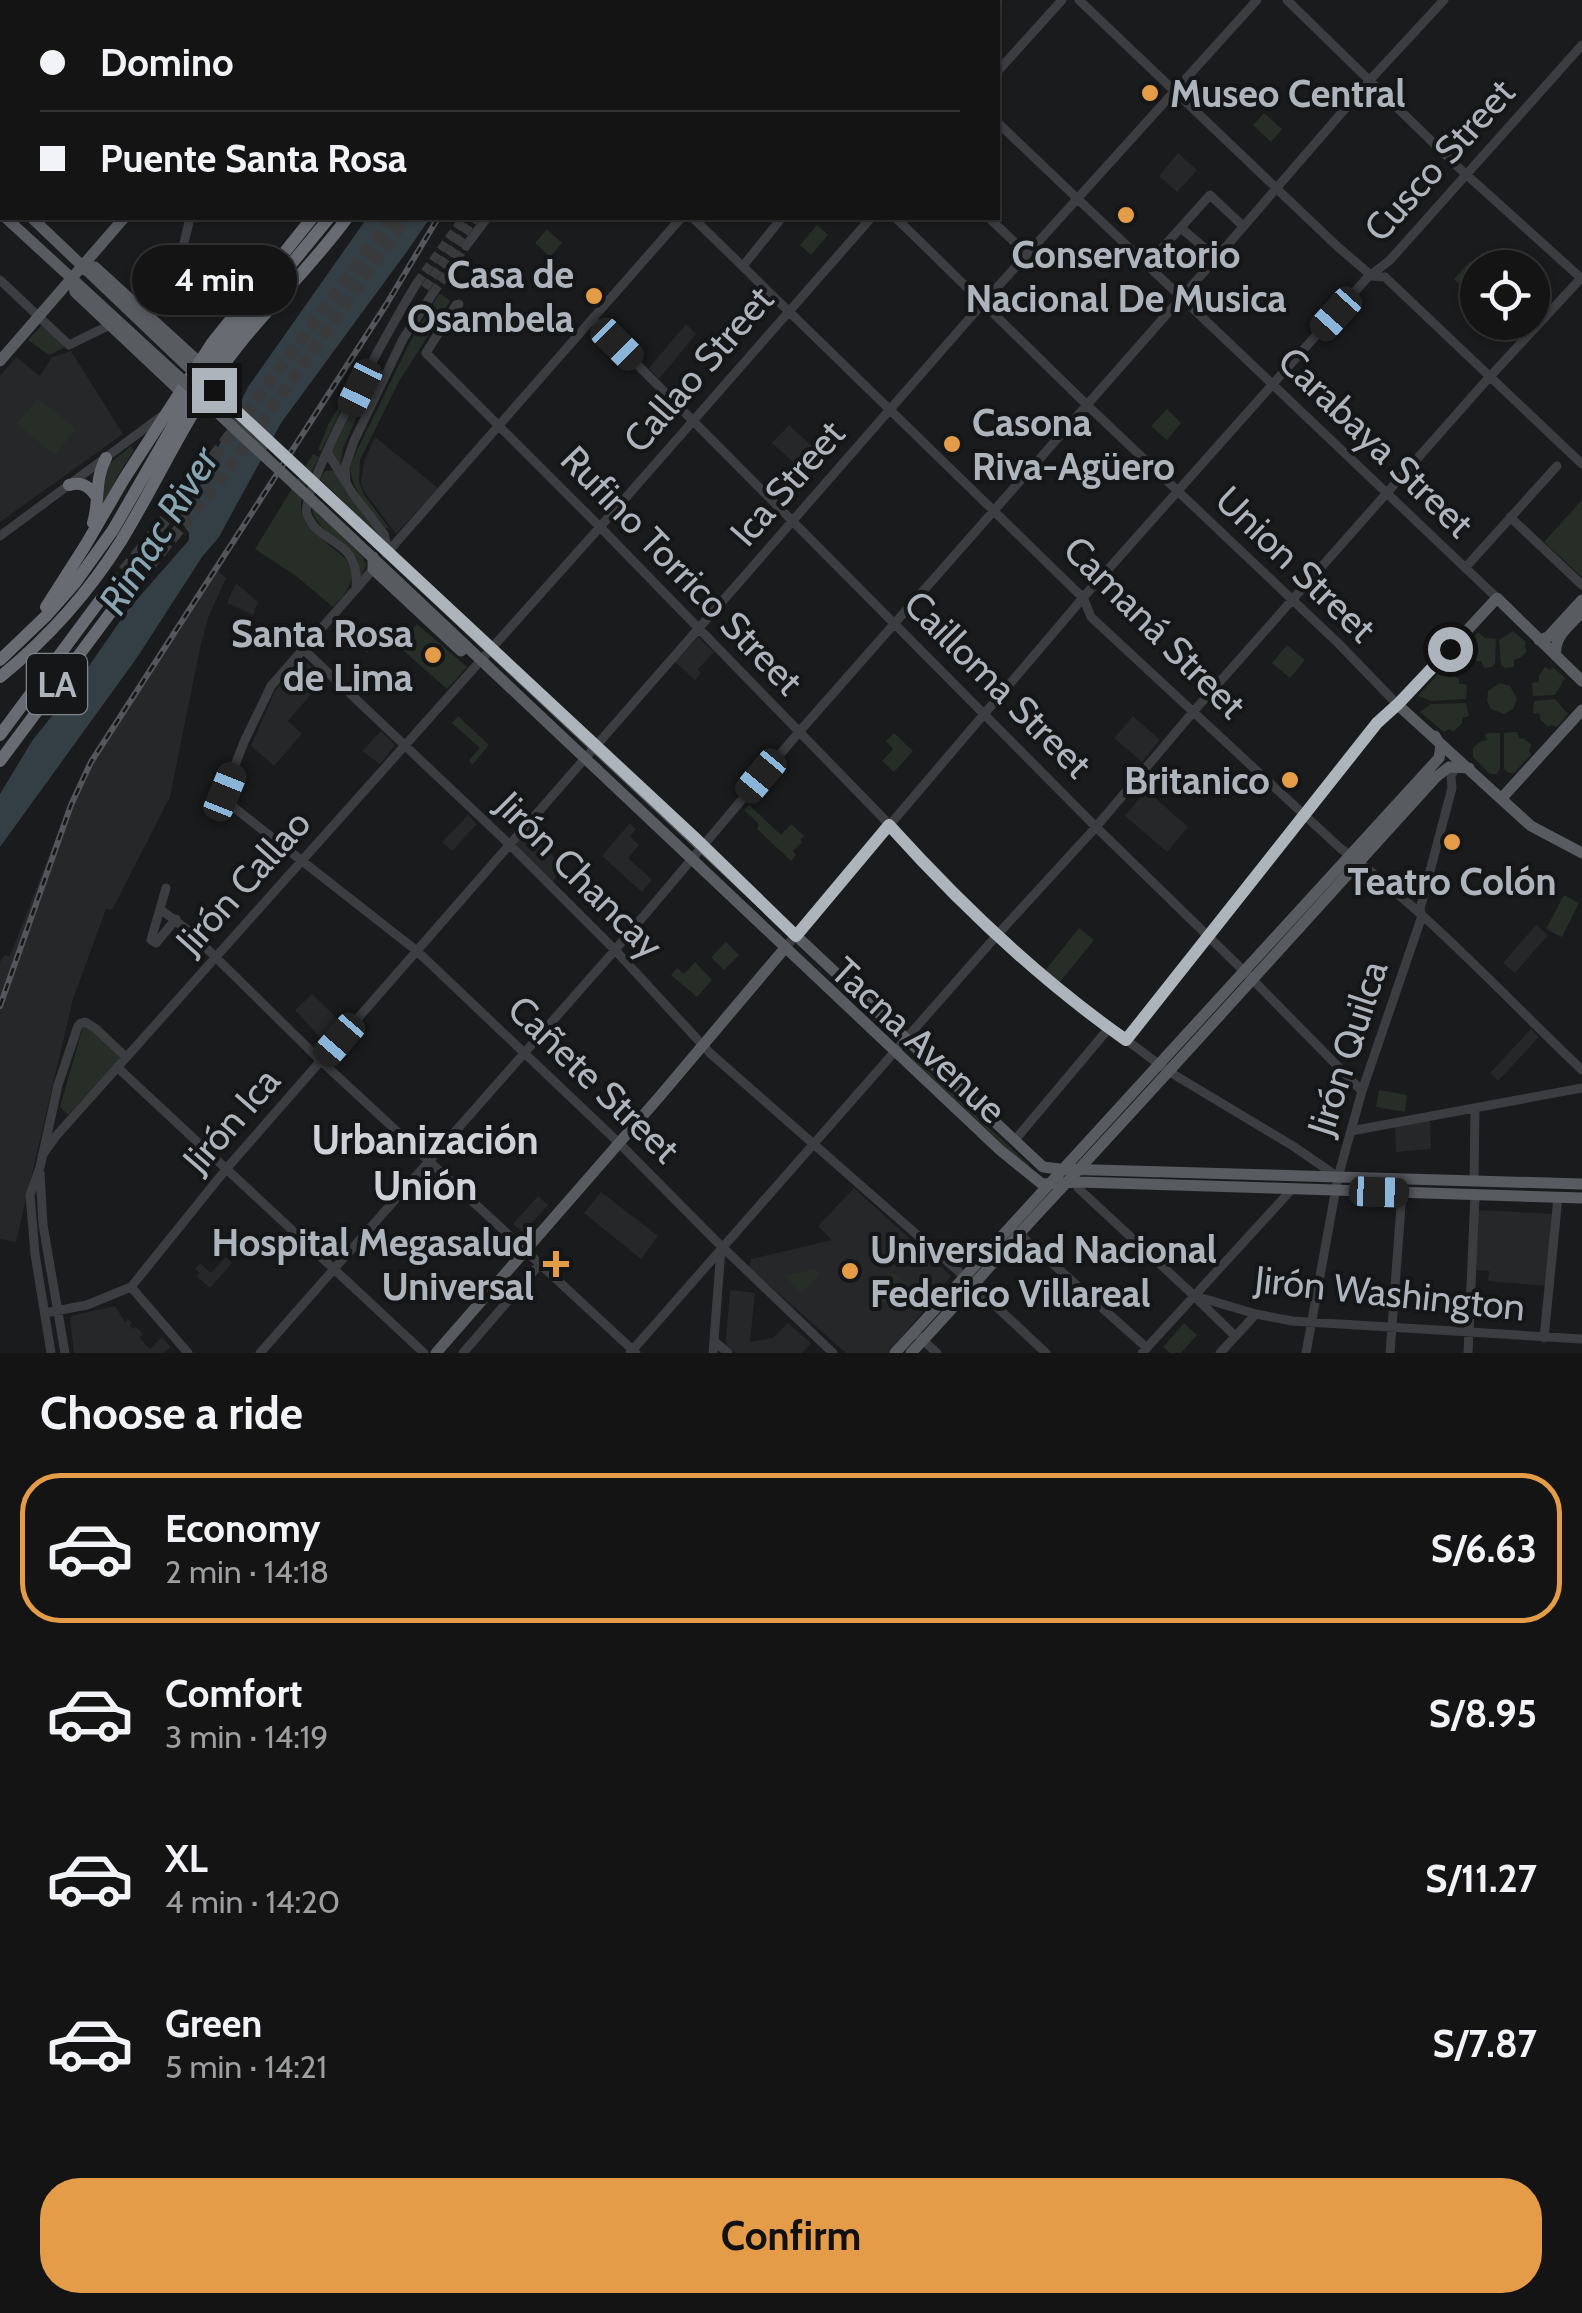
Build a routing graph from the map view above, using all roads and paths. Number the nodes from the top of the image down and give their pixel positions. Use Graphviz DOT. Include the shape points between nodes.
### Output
graph roads {
  1 [pos="1062,0"];
  2 [pos="1078,0"];
  3 [pos="1257,0"];
  4 [pos="1287,0"];
  5 [pos="1444,0"];
  6 [pos="1582,45"];
  7 [pos="1000,69"];
  8 [pos="1368,82"];
  9 [pos="1174,92"];
  10 [pos="1000,125"];
  11 [pos="1466,174"];
  12 [pos="1275,189"];
  13 [pos="1077,199"];
  14 [pos="10,220"];
  15 [pos="34,220"];
  16 [pos="122,220"];
  17 [pos="190,220"];
  18 [pos="310,220"];
  19 [pos="326,220"];
  20 [pos="345,220"];
  21 [pos="486,220"];
  22 [pos="679,220"];
  23 [pos="695,220"];
  24 [pos="778,220"];
  25 [pos="869,220"];
  26 [pos="898,220"];
  27 [pos="991,220"];
  28 [pos="1183,226"];
  29 [pos="1242,226"];
  30 [pos="184,243"];
  31 [pos="466,246"];
  32 [pos="1027,254"];
  33 [pos="1218,256"];
  34 [pos="1147,265"];
  35 [pos="743,266"];
  36 [pos="83,268"];
  37 [pos="1372,276"];
  38 [pos="72,277"];
  39 [pos="1582,278"];
  40 [pos="0,280"];
  41 [pos="417,283"];
  42 [pos="433,293"];
  43 [pos="1181,298"];
  44 [pos="234,302"];
  45 [pos="459,304"];
  46 [pos="983,304"];
  47 [pos="403,307"];
  48 [pos="789,310"];
  49 [pos="38,316"];
  50 [pos="148,316"];
  51 [pos="592,319"];
  52 [pos="413,323"];
  53 [pos="110,326"];
  54 [pos="0,361"];
  55 [pos="192,363"];
  56 [pos="1490,377"];
  57 [pos="1273,385"];
  58 [pos="360,388"];
  59 [pos="181,392"];
  60 [pos="375,396"];
  61 [pos="1087,405"];
  62 [pos="890,409"];
  63 [pos="169,410"];
  64 [pos="694,420"];
  65 [pos="498,426"];
  66 [pos="327,452"];
  67 [pos="106,458"];
  68 [pos="1582,464"];
  69 [pos="1558,466"];
  70 [pos="346,483"];
  71 [pos="69,485"];
  72 [pos="1178,492"];
  73 [pos="1387,494"];
  74 [pos="96,496"];
  75 [pos="323,502"];
  76 [pos="994,510"];
  77 [pos="1510,517"];
  78 [pos="792,522"];
  79 [pos="600,527"];
  80 [pos="0,536"];
  81 [pos="85,546"];
  82 [pos="378,560"];
  83 [pos="1465,568"];
  84 [pos="1582,584"];
  85 [pos="356,588"];
  86 [pos="1083,597"];
  87 [pos="1497,598"];
  88 [pos="101,599"];
  89 [pos="1294,600"];
  90 [pos="1582,600"];
  91 [pos="114,608"];
  92 [pos="1582,612"];
  93 [pos="895,622"];
  94 [pos="699,629"];
  95 [pos="25,638"];
  96 [pos="1539,640"];
  97 [pos="304,649"];
  98 [pos="490,649"];
  99 [pos="1556,656"];
  100 [pos="0,660"];
  101 [pos="479,662"];
  102 [pos="0,677"];
  103 [pos="1582,680"];
  104 [pos="1398,704"];
  105 [pos="1582,710"];
  106 [pos="1193,712"];
  107 [pos="985,714"];
  108 [pos="798,732"];
  109 [pos="0,735"];
  110 [pos="1435,736"];
  111 [pos="404,746"];
  112 [pos="596,747"];
  113 [pos="0,761"];
  114 [pos="584,761"];
  115 [pos="1463,767"];
  116 [pos="1501,799"];
  117 [pos="1305,815"];
  118 [pos="889,825"];
  119 [pos="1096,827"];
  120 [pos="510,844"];
  121 [pos="704,844"];
  122 [pos="1582,853"];
  123 [pos="1355,858"];
  124 [pos="303,860"];
  125 [pos="689,861"];
  126 [pos="166,888"];
  127 [pos="160,909"];
  128 [pos="1422,916"];
  129 [pos="176,920"];
  130 [pos="998,934"];
  131 [pos="796,936"];
  132 [pos="1208,937"];
  133 [pos="616,950"];
  134 [pos="783,950"];
  135 [pos="417,951"];
  136 [pos="216,958"];
  137 [pos="1247,974"];
  138 [pos="1109,1028"];
  139 [pos="906,1039"];
  140 [pos="1126,1040"];
  141 [pos="703,1044"];
  142 [pos="894,1053"];
  143 [pos="524,1054"];
  144 [pos="126,1057"];
  145 [pos="321,1062"];
  146 [pos="117,1067"];
  147 [pos="1163,1068"];
  148 [pos="1582,1070"];
  149 [pos="1582,1088"];
  150 [pos="1362,1091"];
  151 [pos="1475,1108"];
  152 [pos="1351,1131"];
  153 [pos="1014,1141"];
  154 [pos="619,1143"];
  155 [pos="814,1143"];
  156 [pos="41,1161"];
  157 [pos="431,1161"];
  158 [pos="227,1168"];
  159 [pos="1080,1169"];
  160 [pos="1060,1170"];
  161 [pos="1338,1177"];
  162 [pos="1582,1184"];
  163 [pos="1059,1187"];
  164 [pos="1291,1191"];
  165 [pos="1474,1193"];
  166 [pos="1335,1194"];
  167 [pos="1402,1196"];
  168 [pos="1558,1201"];
  169 [pos="1582,1202"];
  170 [pos="1015,1230"];
  171 [pos="722,1246"];
  172 [pos="526,1249"];
  173 [pos="540,1264"];
  174 [pos="336,1268"];
  175 [pos="969,1281"];
  176 [pos="131,1287"];
  177 [pos="1195,1296"];
  178 [pos="58,1311"];
  179 [pos="45,1314"];
  180 [pos="1256,1314"];
  181 [pos="1312,1322"];
  182 [pos="1392,1327"];
  183 [pos="1469,1332"];
  184 [pos="919,1336"];
  185 [pos="1235,1336"];
  186 [pos="1544,1338"];
  187 [pos="1582,1340"];
  188 [pos="714,1341"];
  189 [pos="1144,1350"];
  190 [pos="633,1352"];
  191 [pos="51,1353"];
  192 [pos="64,1353"];
  193 [pos="188,1353"];
  194 [pos="260,1353"];
  195 [pos="424,1353"];
  196 [pos="436,1353"];
  197 [pos="462,1353"];
  198 [pos="713,1353"];
  199 [pos="728,1353"];
  200 [pos="833,1353"];
  201 [pos="895,1353"];
  202 [pos="911,1353"];
  203 [pos="937,1353"];
  204 [pos="1046,1353"];
  205 [pos="1220,1353"];
  206 [pos="1306,1353"];
  207 [pos="1390,1353"];
  208 [pos="1468,1353"];
  1 -- 7 [label="street"];
  2 -- 9 [label="street"];
  3 -- 9 [label="street, Ica Street"];
  4 -- 8 [label="street"];
  5 -- 8 [label="street"];
  6 -- 11 [label="street, Cusco Street"];
  8 -- 11 [label="street"];
  8 -- 12 [label="street"];
  9 -- 12 [label="street"];
  9 -- 13 [label="street, Ica Street"];
  10 -- 13 [label="street, Carabaya Street"];
  11 -- 37 [label="street, Cusco Street"];
  11 -- 39 [label="street"];
  12 -- 29 [label="street"];
  12 -- 37 [label="street"];
  13 -- 32 [label="street, Ica Street"];
  13 -- 34 [label="street, Carabaya Street"];
  14 -- 38 [label="main road"];
  15 -- 36 [label="main road"];
  16 -- 36 [label="main road"];
  17 -- 30 [label="street"];
  18 -- 55 [label="highway"];
  19 -- 95 [label="highway" via="206,368 113,530"];
  20 -- 102 [label="highway" via="216,376 84,592"];
  21 -- 31 [label="street"];
  22 -- 51 [label="street"];
  23 -- 35 [label="street, Camaná Street"];
  24 -- 35 [label="street"];
  25 -- 48 [label="street, Callao Street"];
  26 -- 46 [label="street, Union Street"];
  27 -- 32 [label="street"];
  28 -- 29 [label="street" via="1210,196"];
  28 -- 33 [label="street"];
  28 -- 34 [label="street"];
  29 -- 33 [label="street"];
  32 -- 46 [label="street, Ica Street"];
  33 -- 43 [label="street"];
  34 -- 43 [label="street, Carabaya Street"];
  35 -- 48 [label="street, Camaná Street"];
  36 -- 38 [label="main road"];
  36 -- 50 [label="main road" via="96,267"];
  36 -- 55 [label="main road"];
  37 -- 56 [label="street" via="1384,277"];
  37 -- 57 [label="street, Cusco Street"];
  38 -- 49 [label="main road"];
  38 -- 53 [label="main road" via="75,292"];
  38 -- 75 [label="main road, bridge"];
  39 -- 56 [label="street"];
  40 -- 49 [label="street"];
  41 -- 47 [label="street"];
  42 -- 52 [label="street"];
  43 -- 57 [label="street, Carabaya Street"];
  43 -- 61 [label="street"];
  44 -- 50 [label="street" via="174,305"];
  45 -- 65 [label="street, Rufino Torrico Street" via="426,352"];
  46 -- 61 [label="street, Union Street"];
  46 -- 62 [label="street, Ica Street"];
  47 -- 52 [label="street"];
  47 -- 58 [label="street"];
  48 -- 62 [label="street, Camaná Street"];
  48 -- 64 [label="street, Callao Street"];
  49 -- 53 [label="street" via="69,345"];
  49 -- 54 [label="main road"];
  50 -- 55 [label="main road"];
  51 -- 64 [label="street, Cailloma Street"];
  51 -- 65 [label="street"];
  52 -- 60 [label="street"];
  53 -- 59 [label="main road"];
  55 -- 59 [label="highway"];
  55 -- 75 [label="main road, bridge"];
  56 -- 68 [label="street"];
  56 -- 73 [label="street"];
  57 -- 72 [label="street, Cusco Street"];
  57 -- 73 [label="street, Carabaya Street"];
  58 -- 60 [label="street"];
  58 -- 66 [label="street"];
  59 -- 63 [label="highway"];
  60 -- 70 [label="street" via="348,456"];
  61 -- 72 [label="street, Union Street"];
  61 -- 76 [label="street"];
  62 -- 76 [label="street, Camaná Street"];
  62 -- 78 [label="street, Ica Street"];
  63 -- 67 [label="street"];
  63 -- 81 [label="highway"];
  64 -- 78 [label="street, Cailloma Street"];
  64 -- 79 [label="street, Callao Street"];
  65 -- 79 [label="street, Rufino Torrico Street"];
  65 -- 82 [label="street"];
  66 -- 70 [label="street"];
  66 -- 85 [label="street" via="307,514 354,560"];
  67 -- 71 [label="street"];
  67 -- 74 [label="highway"];
  69 -- 77 [label="street"];
  70 -- 82 [label="street" via="384,534"];
  71 -- 74 [label="highway" via="85,485"];
  71 -- 80 [label="street"];
  72 -- 86 [label="street, Cusco Street"];
  72 -- 89 [label="street, Union Street"];
  73 -- 83 [label="street, Carabaya Street"];
  73 -- 89 [label="street"];
  74 -- 81 [label="highway"];
  75 -- 82 [label="main road"];
  76 -- 86 [label="street, Camaná Street"];
  76 -- 93 [label="street"];
  77 -- 83 [label="street"];
  77 -- 84 [label="street"];
  78 -- 93 [label="street, Cailloma Street"];
  78 -- 94 [label="street, Ica Street"];
  79 -- 94 [label="street, Rufino Torrico Street"];
  79 -- 98 [label="street, Callao Street"];
  81 -- 95 [label="highway"];
  82 -- 85 [label="street"];
  82 -- 98 [label="main road, Tacna Avenue"];
  82 -- 101 [label="main road, Tacna Avenue"];
  83 -- 87 [label="street, Carabaya Street"];
  85 -- 97 [label="street"];
  86 -- 106 [label="street, Camaná Street" via="1091,617"];
  86 -- 107 [label="street, Cusco Street"];
  87 -- 96 [label="main road, Carabaya Street"];
  87 -- 104 [label="main road"];
  88 -- 109 [label="highway, LA"];
  89 -- 104 [label="street, Union Street"];
  89 -- 106 [label="street"];
  90 -- 96 [label="main road"];
  91 -- 113 [label="highway, LA"];
  92 -- 99 [label="main road" via="1557,639"];
  93 -- 107 [label="street, Cailloma Street"];
  93 -- 108 [label="street"];
  94 -- 108 [label="street, Rufino Torrico Street"];
  94 -- 112 [label="street, Ica Street"];
  95 -- 100 [label="highway"];
  96 -- 99 [label="main road, Carabaya Street"];
  97 -- 111 [label="street, Jirón Chancay"];
  97 -- 124 [label="street, Cañete Street" via="271,686 224,798"];
  98 -- 101 [label="street, Jirón Callao"];
  98 -- 112 [label="main road, Tacna Avenue"];
  99 -- 103 [label="main road, Carabaya Street"];
  101 -- 111 [label="street, Jirón Callao"];
  101 -- 114 [label="main road, Tacna Avenue"];
  104 -- 110 [label="main road, Union Street"];
  104 -- 117 [label="street"];
  105 -- 116 [label="main road"];
  106 -- 117 [label="street, Camaná Street"];
  106 -- 119 [label="street"];
  107 -- 118 [label="street, Cusco Street"];
  107 -- 119 [label="street, Cailloma Street"];
  108 -- 118 [label="street, Rufino Torrico Street"];
  108 -- 121 [label="street"];
  110 -- 115 [label="main road, Union Street"];
  110 -- 123 [label="main road" via="1438,758"];
  111 -- 120 [label="street, Jirón Chancay"];
  111 -- 124 [label="street, Jirón Callao"];
  112 -- 114 [label="street, Jirón Ica"];
  112 -- 121 [label="main road, Tacna Avenue"];
  114 -- 120 [label="street, Jirón Ica"];
  114 -- 125 [label="main road, Tacna Avenue"];
  115 -- 116 [label="main road, Union Street"];
  115 -- 123 [label="main road" via="1436,777"];
  115 -- 128 [label="street, Jirón Quilca" via="1451,776"];
  116 -- 122 [label="main road, Union Street" via="1531,826"];
  117 -- 123 [label="street, Camaná Street"];
  117 -- 132 [label="street"];
  118 -- 130 [label="street, Rufino Torrico Street"];
  118 -- 131 [label="street, Cusco Street"];
  119 -- 130 [label="street"];
  119 -- 132 [label="street, Cailloma Street"];
  120 -- 133 [label="street, Jirón Chancay"];
  120 -- 135 [label="street, Jirón Ica"];
  121 -- 125 [label="street"];
  121 -- 131 [label="main road, Tacna Avenue"];
  123 -- 128 [label="street, Camaná Street"];
  123 -- 137 [label="main road"];
  124 -- 135 [label="street, Cañete Street"];
  124 -- 136 [label="street, Jirón Callao"];
  125 -- 133 [label="street"];
  125 -- 134 [label="main road, Tacna Avenue"];
  126 -- 127 [label="street"];
  127 -- 129 [label="street"];
  127 -- 129 [label="street" via="155,943"];
  128 -- 148 [label="street, Camaná Street"];
  128 -- 150 [label="street, Jirón Quilca"];
  129 -- 136 [label="street"];
  130 -- 138 [label="street, Rufino Torrico Street"];
  130 -- 139 [label="street"];
  131 -- 134 [label="street, Cusco Street"];
  131 -- 139 [label="main road, Tacna Avenue"];
  132 -- 137 [label="street, Cailloma Street"];
  132 -- 140 [label="street"];
  133 -- 141 [label="street, Jirón Chancay"];
  133 -- 143 [label="street"];
  134 -- 141 [label="main road"];
  134 -- 142 [label="main road, Tacna Avenue"];
  135 -- 143 [label="street, Cañete Street"];
  135 -- 145 [label="street, Jirón Ica"];
  136 -- 144 [label="street, Jirón Callao"];
  136 -- 145 [label="street"];
  137 -- 147 [label="main road"];
  137 -- 150 [label="street, Cailloma Street"];
  138 -- 140 [label="street, Rufino Torrico Street"];
  138 -- 153 [label="street"];
  139 -- 142 [label="street"];
  139 -- 153 [label="main road, Tacna Avenue"];
  140 -- 147 [label="street, Rufino Torrico Street"];
  141 -- 154 [label="main road"];
  141 -- 155 [label="street, Jirón Chancay"];
  142 -- 155 [label="street"];
  142 -- 163 [label="main road, Tacna Avenue" via="1017,1166"];
  143 -- 154 [label="street, Cañete Street"];
  143 -- 157 [label="street"];
  144 -- 146 [label="street, Jirón Callao"];
  144 -- 156 [label="street" via="85,1022 75,1030"];
  145 -- 157 [label="street"];
  145 -- 158 [label="street, Jirón Ica"];
  146 -- 156 [label="street, Jirón Callao"];
  146 -- 158 [label="street"];
  147 -- 159 [label="main road"];
  147 -- 160 [label="main road"];
  147 -- 161 [label="street, Rufino Torrico Street"];
  149 -- 151 [label="street"];
  150 -- 152 [label="street, Jirón Quilca"];
  151 -- 152 [label="street"];
  151 -- 165 [label="street"];
  152 -- 161 [label="street, Jirón Quilca"];
  153 -- 160 [label="main road, Tacna Avenue" via="1040,1165"];
  154 -- 171 [label="street, Cañete Street"];
  154 -- 172 [label="main road"];
  155 -- 171 [label="street"];
  155 -- 175 [label="street, Jirón Chancay"];
  156 -- 178 [label="street" via="43,1225"];
  156 -- 179 [label="street" via="30,1199"];
  157 -- 172 [label="street"];
  157 -- 174 [label="street"];
  158 -- 174 [label="street"];
  158 -- 176 [label="street, Jirón Ica"];
  159 -- 160 [label="main road"];
  159 -- 161 [label="main road"];
  159 -- 163 [label="main road"];
  160 -- 163 [label="main road"];
  161 -- 165 [label="main road"];
  161 -- 166 [label="street, Jirón Quilca"];
  162 -- 165 [label="main road"];
  163 -- 164 [label="main road"];
  163 -- 170 [label="main road"];
  163 -- 177 [label="street, Tacna Avenue"];
  164 -- 166 [label="main road"];
  164 -- 177 [label="street"];
  165 -- 167 [label="main road"];
  165 -- 168 [label="main road"];
  165 -- 183 [label="street"];
  166 -- 167 [label="main road"];
  166 -- 181 [label="street, Jirón Quilca"];
  167 -- 182 [label="street"];
  168 -- 169 [label="main road"];
  168 -- 186 [label="street"];
  170 -- 175 [label="main road"];
  170 -- 189 [label="street"];
  171 -- 188 [label="street"];
  171 -- 190 [label="street"];
  171 -- 200 [label="street, Cañete Street"];
  172 -- 173 [label="street"];
  172 -- 196 [label="main road"];
  173 -- 190 [label="street"];
  173 -- 197 [label="street"];
  174 -- 194 [label="street"];
  174 -- 195 [label="street"];
  175 -- 184 [label="main road"];
  175 -- 204 [label="street, Jirón Chancay"];
  176 -- 178 [label="street, Jirón Ica"];
  176 -- 193 [label="street"];
  177 -- 180 [label="street, Jirón Washington"];
  177 -- 185 [label="street, Tacna Avenue"];
  177 -- 189 [label="street"];
  178 -- 179 [label="street, Jirón Ica"];
  178 -- 192 [label="street"];
  179 -- 191 [label="street"];
  180 -- 181 [label="street, Jirón Washington"];
  180 -- 185 [label="street"];
  181 -- 182 [label="street, Jirón Washington"];
  181 -- 206 [label="street, Jirón Quilca"];
  182 -- 183 [label="street, Jirón Washington"];
  182 -- 207 [label="street"];
  183 -- 186 [label="street, Jirón Washington"];
  183 -- 208 [label="street"];
  184 -- 201 [label="main road"];
  184 -- 202 [label="main road"];
  184 -- 203 [label="street"];
  185 -- 205 [label="street"];
  186 -- 187 [label="street, Jirón Washington"];
  188 -- 198 [label="street"];
  188 -- 199 [label="street"];
}
